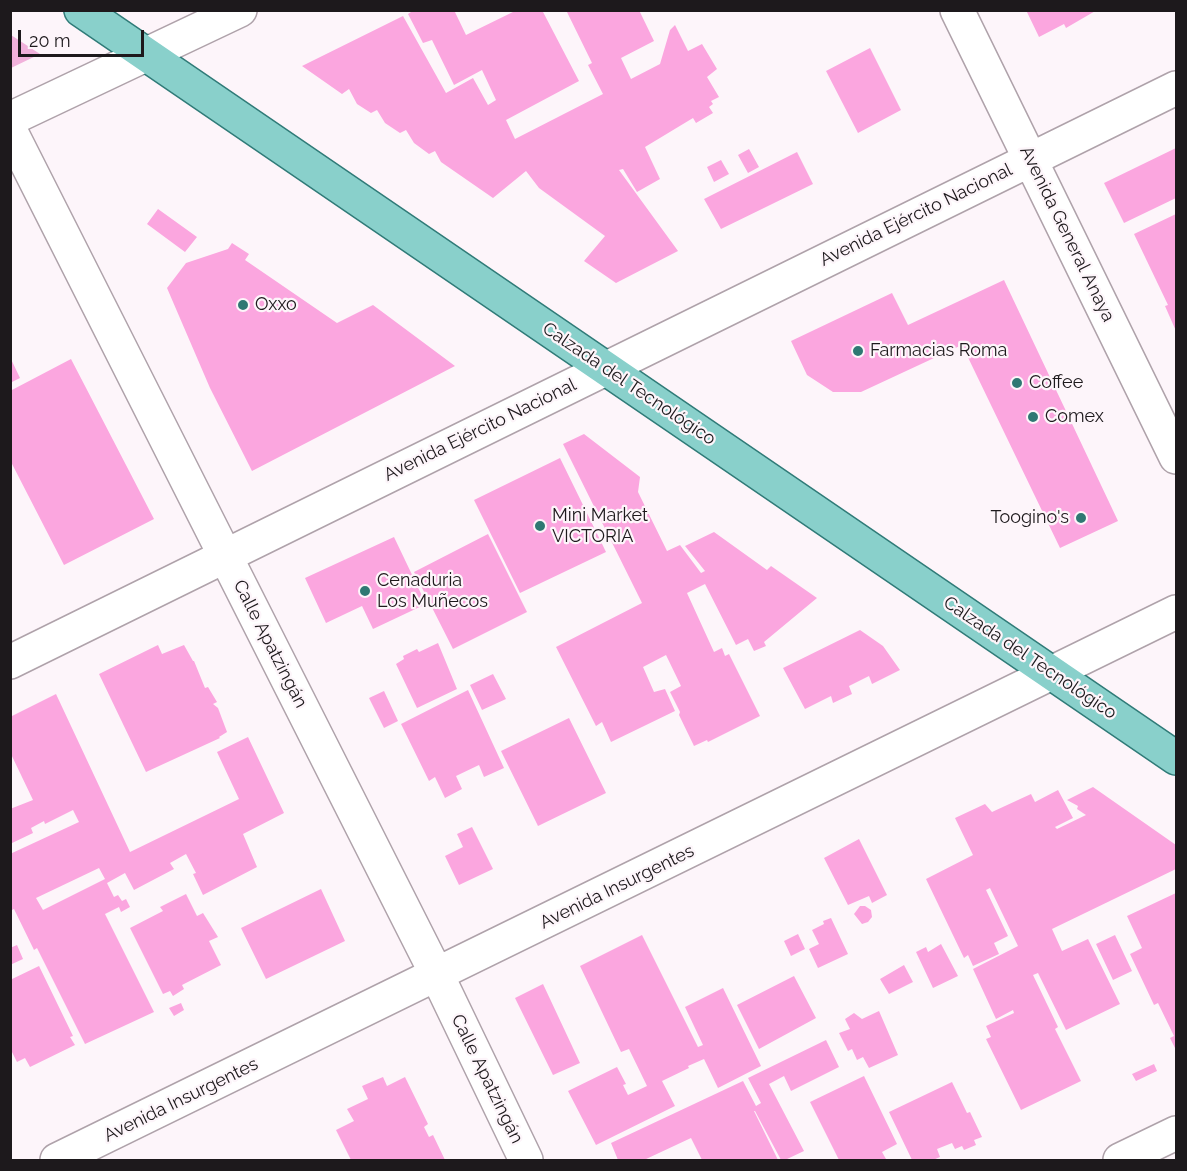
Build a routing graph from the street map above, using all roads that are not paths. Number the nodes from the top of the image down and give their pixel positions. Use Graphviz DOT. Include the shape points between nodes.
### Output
graph roads {
  1 [pos="81,10"];
  2 [pos="240,10"];
  3 [pos="957,10"];
  4 [pos="146,55"];
  5 [pos="1176,88"];
  6 [pos="10,119"];
  7 [pos="10,130"];
  8 [pos="1030,159"];
  9 [pos="605,368"];
  10 [pos="1176,457"];
  11 [pos="226,556"];
  12 [pos="1176,612"];
  13 [pos="10,662"];
  14 [pos="1053,674"];
  15 [pos="1176,758"];
  16 [pos="437,975"];
  17 [pos="1176,1133"];
  18 [pos="57,1161"];
  19 [pos="526,1161"];
  20 [pos="1120,1161"];
  1 -- 4 [label="main road, Calzada del Tecnológico"];
  2 -- 4 [label="street"];
  3 -- 8 [label="street, Avenida General Anaya"];
  4 -- 6 [label="street"];
  4 -- 9 [label="main road, Calzada del Tecnológico"];
  5 -- 8 [label="street, Avenida Ejército Nacional"];
  7 -- 11 [label="street, Calle Apatzingán"];
  8 -- 9 [label="street, Avenida Ejército Nacional"];
  8 -- 10 [label="street, Avenida General Anaya"];
  9 -- 11 [label="street, Avenida Ejército Nacional"];
  9 -- 14 [label="main road, Calzada del Tecnológico"];
  11 -- 13 [label="street, Avenida Ejército Nacional"];
  11 -- 16 [label="street, Calle Apatzingán"];
  12 -- 14 [label="street, Avenida Insurgentes"];
  14 -- 15 [label="main road, Calzada del Tecnológico"];
  14 -- 16 [label="street, Avenida Insurgentes"];
  16 -- 18 [label="street, Avenida Insurgentes"];
  16 -- 19 [label="street, Calle Apatzingán"];
  17 -- 20 [label="street"];
}
